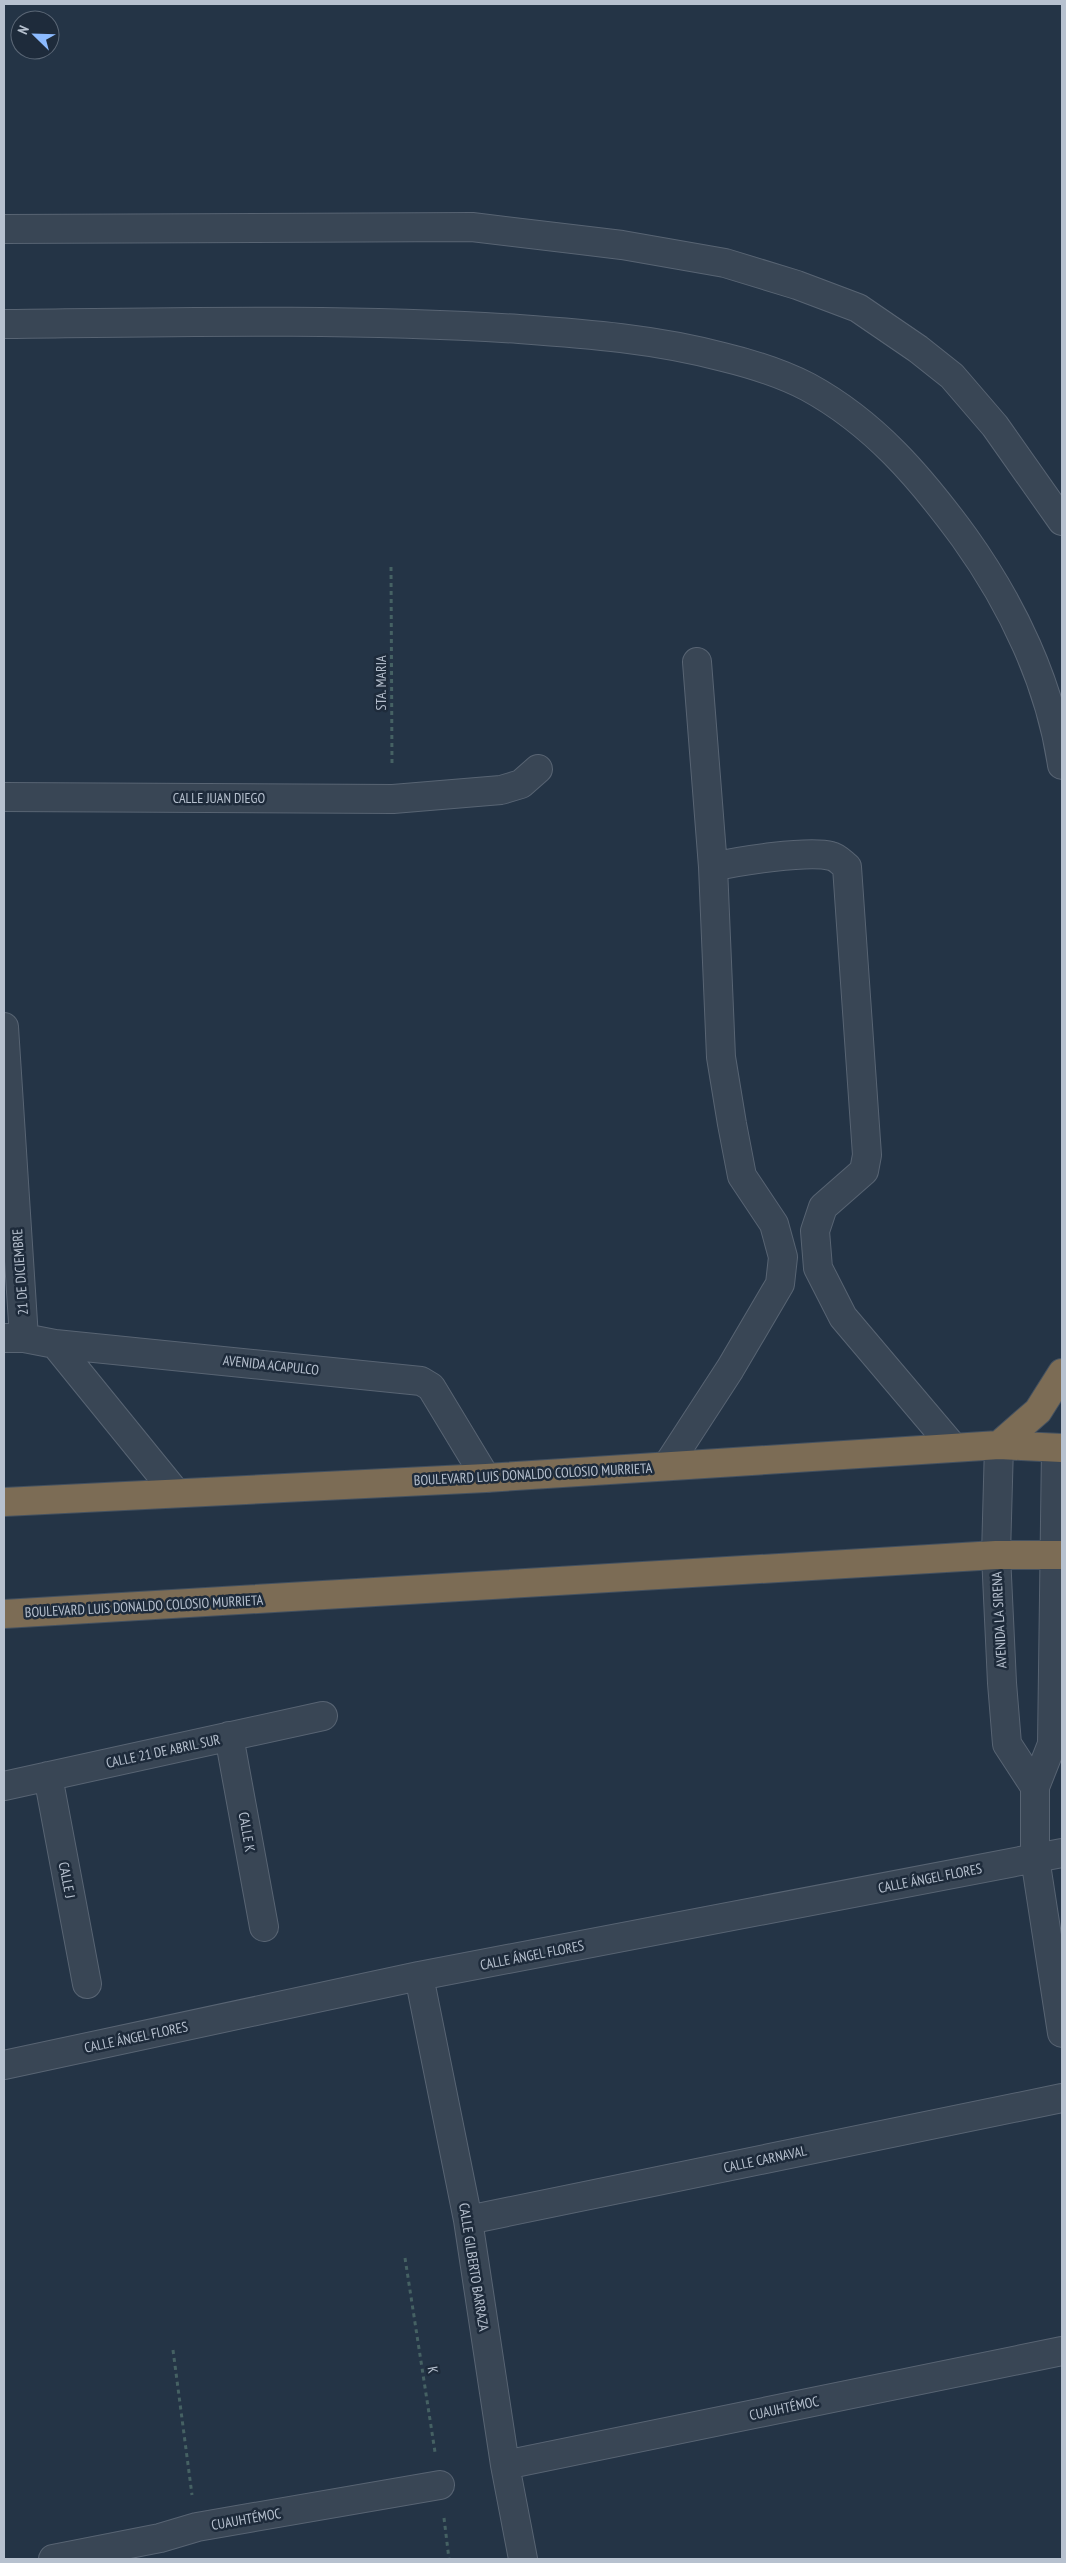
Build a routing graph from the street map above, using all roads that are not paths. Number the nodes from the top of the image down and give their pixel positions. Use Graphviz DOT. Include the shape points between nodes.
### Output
graph roads {
  1 [pos="4,229"];
  2 [pos="4,324"];
  3 [pos="1062,521"];
  4 [pos="697,662"];
  5 [pos="1062,766"];
  6 [pos="538,769"];
  7 [pos="4,797"];
  8 [pos="714,867"];
  9 [pos="4,1027"];
  10 [pos="14,1338"];
  11 [pos="55,1344"];
  12 [pos="1062,1373"];
  13 [pos="998,1444"];
  14 [pos="953,1447"];
  15 [pos="1059,1448"];
  16 [pos="667,1466"];
  17 [pos="486,1478"];
  18 [pos="176,1492"];
  19 [pos="4,1502"];
  20 [pos="996,1555"];
  21 [pos="1058,1555"];
  22 [pos="4,1614"];
  23 [pos="323,1716"];
  24 [pos="229,1736"];
  25 [pos="48,1776"];
  26 [pos="4,1786"];
  27 [pos="1035,1787"];
  28 [pos="1062,1853"];
  29 [pos="1035,1858"];
  30 [pos="264,1927"];
  31 [pos="419,1976"];
  32 [pos="87,1984"];
  33 [pos="1062,2032"];
  34 [pos="4,2065"];
  35 [pos="1062,2098"];
  36 [pos="468,2220"];
  37 [pos="1062,2351"];
  38 [pos="505,2466"];
  39 [pos="440,2485"];
  40 [pos="53,2559"];
  41 [pos="523,2559"];
  1 -- 3 [label="street" via="472,227 622,245 725,263 858,308 918,349 952,376 995,426"];
  2 -- 5 [label="street" via="293,321 442,324 611,335 679,346 758,366 806,386 857,417 924,483 990,574 1040,677 1057,730"];
  4 -- 8 [label="street"];
  6 -- 7 [label="street, CALLE JUAN DIEGO" via="521,784 500,790 393,799"];
  8 -- 14 [label="street" via="816,853 833,856 847,867 867,1155 864,1171 823,1208 815,1231 818,1268 843,1317"];
  8 -- 16 [label="street" via="721,1057 732,1124 742,1176 774,1224 783,1257 780,1284"];
  9 -- 10 [label="street, 21 DE DICIEMBRE"];
  10 -- 11 [label="street, AVENIDA ACAPULCO"];
  11 -- 17 [label="street, AVENIDA ACAPULCO" via="421,1381 431,1387"];
  11 -- 18 [label="street"];
  12 -- 13 [label="highway" via="1038,1412"];
  13 -- 14 [label="highway, BOULEVARD LUIS DONALDO COLOSIO MURRIETA"];
  13 -- 15 [label="highway, BOULEVARD LUIS DONALDO COLOSIO MURRIETA"];
  13 -- 20 [label="street, AVENIDA LA SIRENA"];
  14 -- 16 [label="highway, BOULEVARD LUIS DONALDO COLOSIO MURRIETA"];
  15 -- 21 [label="street"];
  16 -- 17 [label="highway, BOULEVARD LUIS DONALDO COLOSIO MURRIETA"];
  17 -- 18 [label="highway, BOULEVARD LUIS DONALDO COLOSIO MURRIETA"];
  18 -- 19 [label="highway, BOULEVARD LUIS DONALDO COLOSIO MURRIETA"];
  20 -- 21 [label="highway, BOULEVARD LUIS DONALDO COLOSIO MURRIETA"];
  20 -- 22 [label="highway, BOULEVARD LUIS DONALDO COLOSIO MURRIETA"];
  20 -- 27 [label="street, AVENIDA LA SIRENA" via="1007,1744"];
  21 -- 27 [label="street" via="1052,1744"];
  23 -- 24 [label="street, CALLE 21 DE ABRIL SUR"];
  24 -- 25 [label="street, CALLE 21 DE ABRIL SUR"];
  24 -- 30 [label="street, CALLE K"];
  25 -- 26 [label="street, CALLE 21 DE ABRIL SUR"];
  25 -- 32 [label="street, CALLE J"];
  27 -- 29 [label="street"];
  28 -- 29 [label="street, CALLE ÁNGEL FLORES"];
  29 -- 31 [label="street, CALLE ÁNGEL FLORES"];
  29 -- 33 [label="street"];
  31 -- 34 [label="street, CALLE ÁNGEL FLORES"];
  31 -- 36 [label="street, CALLE GILBERTO BARRAZA"];
  35 -- 36 [label="street, CALLE CARNAVAL"];
  36 -- 38 [label="street, CALLE GILBERTO BARRAZA"];
  37 -- 38 [label="street, CUAUHTÉMOC"];
  38 -- 41 [label="street, CALLE GILBERTO BARRAZA"];
  39 -- 40 [label="street, CUAUHTÉMOC" via="197,2528"];
}
